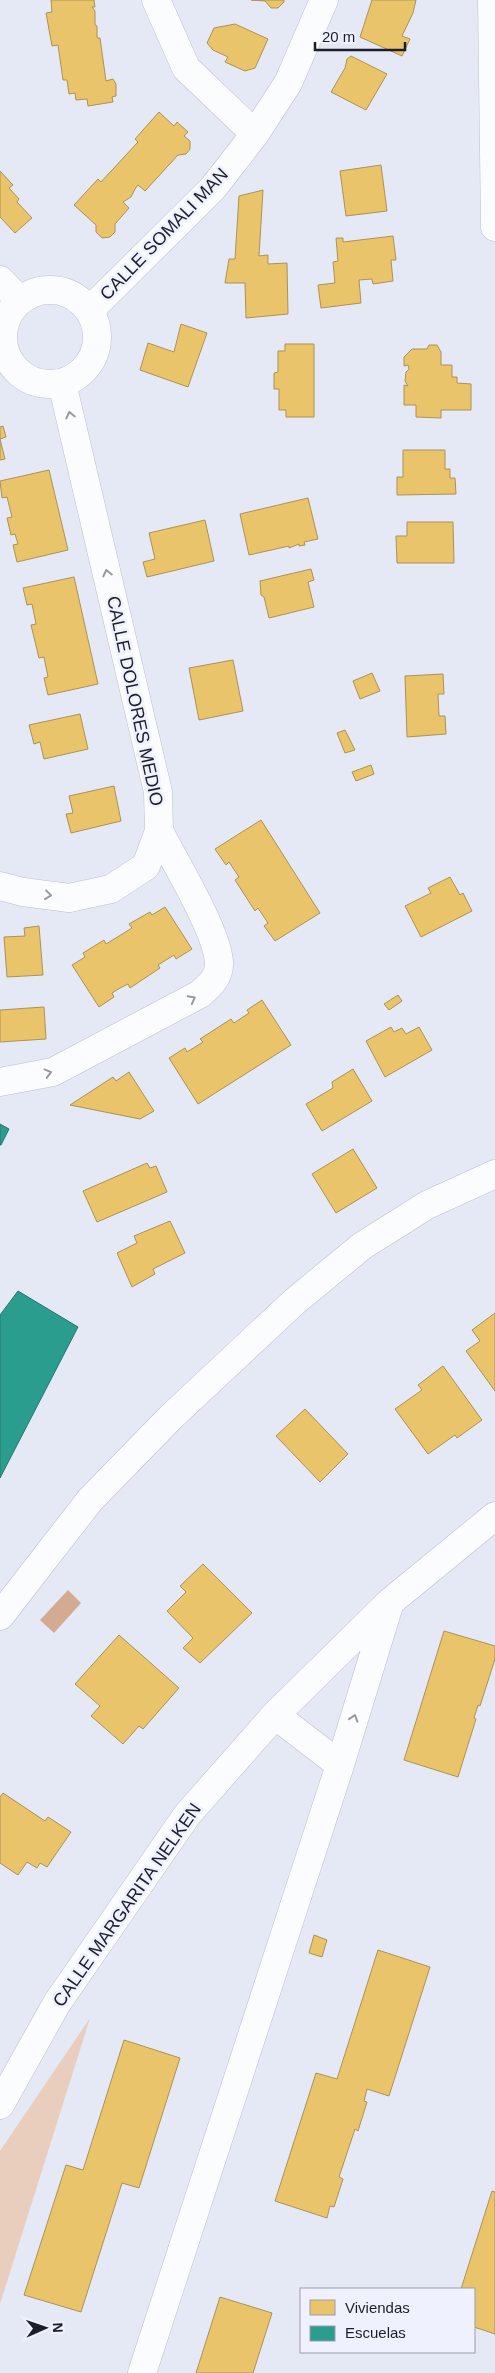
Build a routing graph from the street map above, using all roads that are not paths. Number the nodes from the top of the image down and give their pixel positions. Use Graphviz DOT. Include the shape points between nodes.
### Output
graph roads {
  1 [pos="156,0"];
  2 [pos="324,0"];
  3 [pos="492,0"];
  4 [pos="255,134"];
  5 [pos="495,227"];
  6 [pos="0,280"];
  7 [pos="20,301"];
  8 [pos="90,311"];
  9 [pos="2,352"];
  10 [pos="62,383"];
  11 [pos="160,831"];
  12 [pos="0,886"];
  13 [pos="0,1082"];
  14 [pos="495,1174"];
  15 [pos="495,1516"];
  16 [pos="390,1602"];
  17 [pos="0,1616"];
  18 [pos="275,1715"];
  19 [pos="340,1765"];
  20 [pos="0,2106"];
  21 [pos="142,2373"];
  1 -- 4 [label="street" via="186,68"];
  2 -- 4 [label="street, CALLE SOMALI MAN" via="288,83"];
  3 -- 5 [label="street"];
  4 -- 8 [label="street, CALLE SOMALI MAN" via="214,188"];
  6 -- 7 [label="street"];
  7 -- 8 [label="street" via="34,292 52,290 80,300"];
  7 -- 9 [label="street" via="5,322"];
  8 -- 10 [label="street" via="97,334 96,350 86,369"];
  9 -- 10 [label="street" via="24,377 39,384"];
  11 -- 10 [label="street, CALLE DOLORES MEDIO, one-way" via="158,792"];
  12 -- 11 [label="street, CALLE DOLORES MEDIO, one-way" via="69,898 111,889 146,866"];
  13 -- 11 [label="street, one-way" via="53,1072 200,994 215,980 219,963 212,937"];
  14 -- 17 [label="street" via="427,1205 362,1246 294,1302 171,1417 90,1500"];
  15 -- 16 [label="street, CALLE MARGARITA NELKEN"];
  16 -- 18 [label="street, CALLE MARGARITA NELKEN"];
  19 -- 16 [label="street, one-way"];
  18 -- 19 [label="street"];
  18 -- 20 [label="street, CALLE MARGARITA NELKEN" via="187,1815 57,2003"];
  19 -- 21 [label="street"];
}
